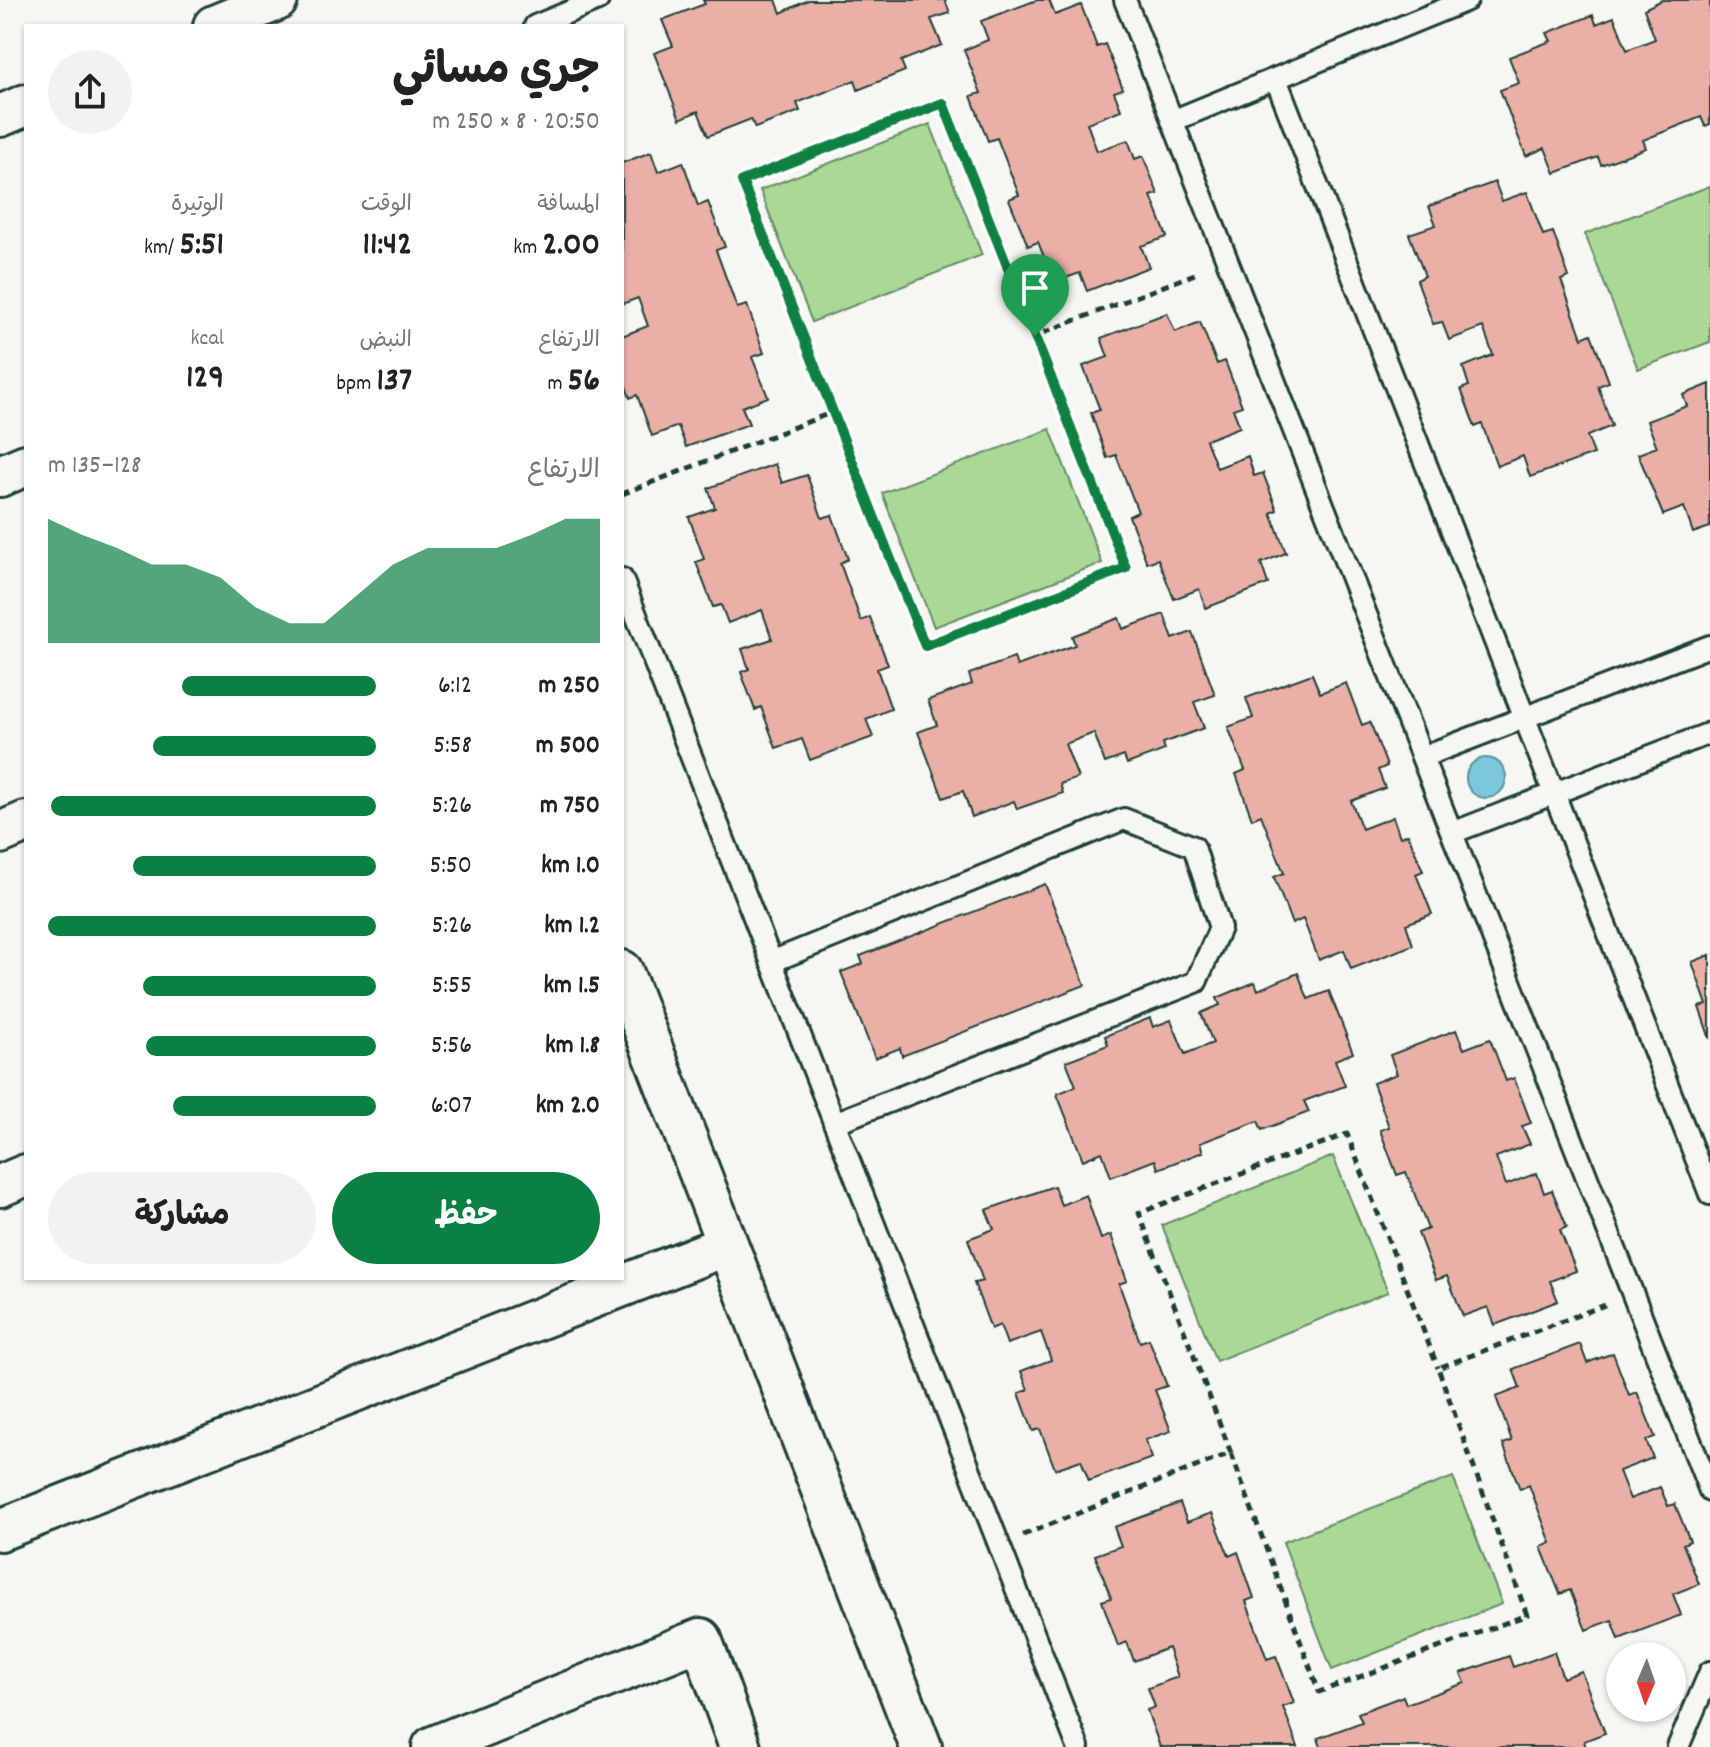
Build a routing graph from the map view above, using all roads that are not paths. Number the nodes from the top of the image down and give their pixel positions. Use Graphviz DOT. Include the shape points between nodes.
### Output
graph roads {
  1 [pos="598,0"];
  2 [pos="1125,0"];
  3 [pos="1467,0"];
  4 [pos="259,9"];
  5 [pos="219,24"];
  6 [pos="540,24"];
  7 [pos="1276,79"];
  8 [pos="24,106"];
  9 [pos="0,116"];
  10 [pos="1172,121"];
  11 [pos="24,466"];
  12 [pos="0,476"];
  13 [pos="624,584"];
  14 [pos="1710,646"];
  15 [pos="1524,716"];
  16 [pos="1710,733"];
  17 [pos="1422,757"];
  18 [pos="1555,795"];
  19 [pos="24,823"];
  20 [pos="0,833"];
  21 [pos="1452,833"];
  22 [pos="771,962"];
  23 [pos="624,976"];
  24 [pos="834,1123"];
  25 [pos="24,1176"];
  26 [pos="0,1186"];
  27 [pos="1710,1194"];
  28 [pos="727,1245"];
  29 [pos="1710,1491"];
  30 [pos="0,1530"];
  31 [pos="1710,1672"];
  32 [pos="433,1747"];
  33 [pos="740,1747"];
  34 [pos="921,1747"];
  35 [pos="1078,1747"];
  36 [pos="1678,1747"];
  1 -- 6 [label="lane"];
  2 -- 10 [label="lane"];
  3 -- 7 [label="lane"];
  4 -- 5 [label="street"];
  7 -- 10 [label="lane"];
  7 -- 15 [label="lane"];
  8 -- 9 [label="street"];
  10 -- 17 [label="lane"];
  11 -- 12 [label="street"];
  13 -- 22 [label="lane"];
  14 -- 15 [label="lane"];
  15 -- 17 [label="lane"];
  15 -- 18 [label="lane"];
  16 -- 18 [label="lane"];
  17 -- 21 [label="lane"];
  18 -- 21 [label="lane"];
  18 -- 27 [label="lane"];
  19 -- 20 [label="street"];
  21 -- 29 [label="lane"];
  22 -- 24 [label="lane"];
  22 -- 24 [label="lane" via="1124,819 1194,847 1220,928 1196,982"];
  23 -- 28 [label="street"];
  24 -- 35 [label="lane"];
  25 -- 26 [label="street"];
  28 -- 30 [label="street"];
  28 -- 34 [label="street"];
  31 -- 36 [label="lane"];
  32 -- 33 [label="street" via="701,1639"];
}
